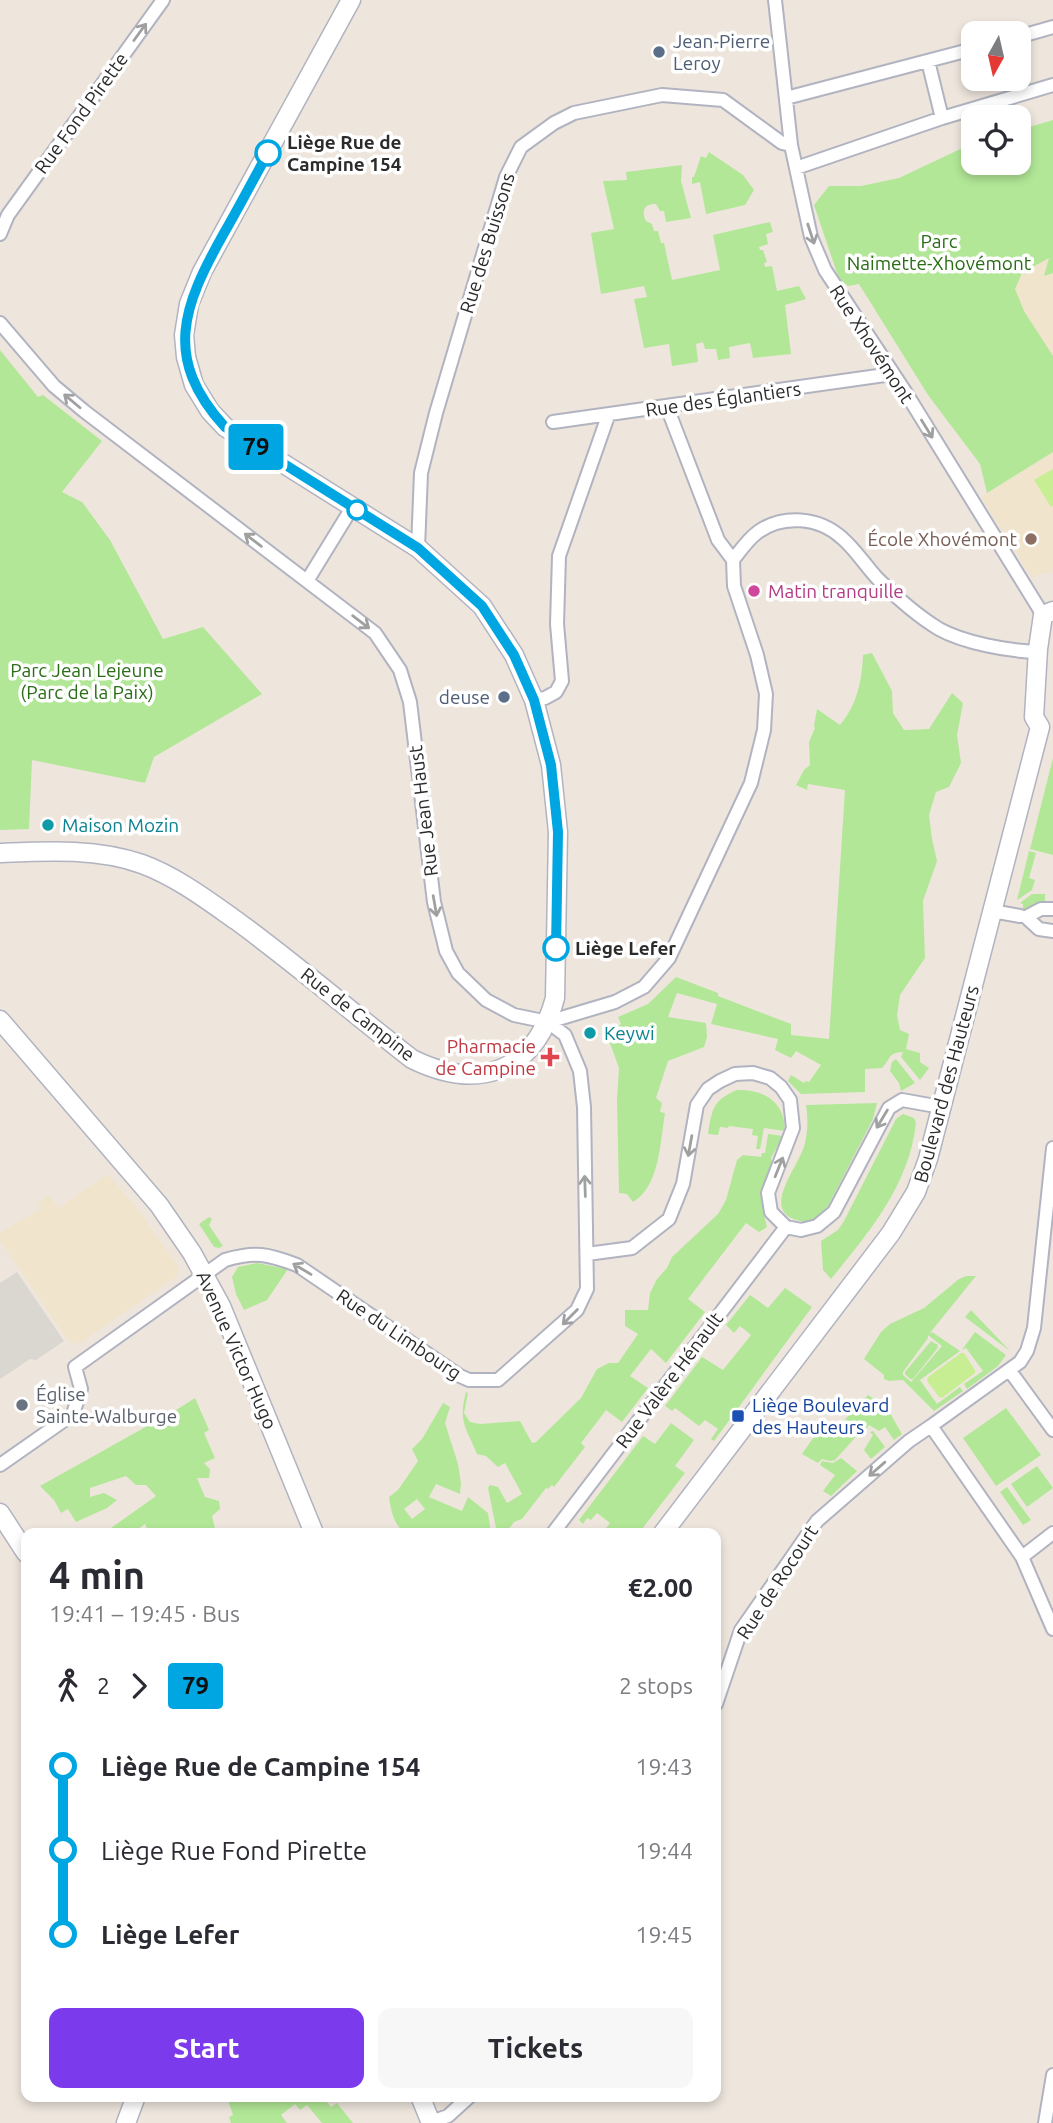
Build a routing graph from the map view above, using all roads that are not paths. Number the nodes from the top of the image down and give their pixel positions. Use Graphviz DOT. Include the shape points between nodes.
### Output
graph roads {
  1 [pos="163,0"];
  2 [pos="351,0"];
  3 [pos="775,0"];
  4 [pos="1053,27"];
  5 [pos="1031,33"];
  6 [pos="961,52"];
  7 [pos="928,61"];
  8 [pos="1053,85"];
  9 [pos="786,98"];
  10 [pos="942,118"];
  11 [pos="791,145"];
  12 [pos="796,168"];
  13 [pos="0,230"];
  14 [pos="0,323"];
  15 [pos="892,374"];
  16 [pos="667,407"];
  17 [pos="608,416"];
  18 [pos="554,422"];
  19 [pos="353,506"];
  20 [pos="418,548"];
  21 [pos="733,560"];
  22 [pos="307,581"];
  23 [pos="1048,613"];
  24 [pos="1037,652"];
  25 [pos="534,700"];
  26 [pos="1047,727"];
  27 [pos="0,853"];
  28 [pos="1053,909"];
  29 [pos="992,911"];
  30 [pos="1020,916"];
  31 [pos="1053,931"];
  32 [pos="0,1020"];
  33 [pos="548,1022"];
  34 [pos="941,1107"];
  35 [pos="1053,1147"];
  36 [pos="786,1227"];
  37 [pos="1048,1230"];
  38 [pos="587,1254"];
  39 [pos="205,1275"];
  40 [pos="1010,1371"];
  41 [pos="931,1426"];
  42 [pos="1053,1430"];
  43 [pos="0,1465"];
  44 [pos="0,1513"];
  45 [pos="312,1528"];
  46 [pos="557,1528"];
  47 [pos="667,1528"];
  48 [pos="1053,1533"];
  49 [pos="21,1545"];
  50 [pos="1022,1557"];
  51 [pos="1053,1629"];
  52 [pos="721,1689"];
  53 [pos="1053,2075"];
  54 [pos="134,2102"];
  55 [pos="422,2102"];
  56 [pos="463,2102"];
  57 [pos="126,2123"];
  58 [pos="431,2123"];
  59 [pos="1045,2123"];
  13 -- 1 [label="street, Rue Fond Pirette, one-way"];
  2 -- 19 [label="street, Rue de Campine" via="202,272 189,304 184,335 194,385 225,427"];
  3 -- 9 [label="street, Rue Xhovémont"];
  4 -- 5 [label="street"];
  6 -- 7 [label="street"];
  7 -- 9 [label="street"];
  7 -- 10 [label="street"];
  8 -- 10 [label="street"];
  9 -- 11 [label="street, Rue Xhovémont"];
  10 -- 12 [label="street"];
  11 -- 12 [label="street, Rue Xhovémont"];
  11 -- 20 [label="street, Rue des Buissons" via="723,100 662,95 575,113 521,147 506,177 436,413 421,473"];
  12 -- 15 [label="street, Rue Xhovémont, one-way" via="811,237 825,270"];
  22 -- 14 [label="street, Rue Jean Haust, one-way" via="64,394"];
  15 -- 16 [label="street, Rue des Églantiers"];
  15 -- 23 [label="street, Rue Xhovémont, one-way"];
  16 -- 17 [label="street, Rue des Églantiers"];
  16 -- 21 [label="street" via="718,540"];
  17 -- 18 [label="street, Rue des Églantiers"];
  17 -- 25 [label="street" via="559,556 557,624 562,681 556,692"];
  19 -- 20 [label="street, Rue de Campine"];
  19 -- 22 [label="street"];
  20 -- 25 [label="street, Rue de Campine" via="482,606 514,655"];
  21 -- 24 [label="street" via="756,533 769,526 791,520 816,522 841,536 898,599 941,630"];
  21 -- 33 [label="street" via="734,586 766,694 755,772 669,958 644,987 615,1002"];
  22 -- 33 [label="street, Rue Jean Haust, one-way" via="375,633 400,670 410,702 434,902 446,951 458,973 486,1000 514,1015"];
  23 -- 24 [label="street"];
  24 -- 26 [label="street" via="1034,717"];
  25 -- 33 [label="street, Rue de Campine" via="551,765 558,832 555,998"];
  26 -- 29 [label="street, Boulevard des Hauteurs"];
  27 -- 33 [label="street, Rue de Campine" via="51,850 103,855 142,864 179,882 269,944 412,1059 430,1068 469,1076 498,1070 523,1055"];
  28 -- 31 [label="street" via="1026,917 1039,929"];
  29 -- 30 [label="street"];
  29 -- 34 [label="street, Boulevard des Hauteurs"];
  32 -- 39 [label="street, Avenue Victor Hugo" via="159,1205"];
  38 -- 33 [label="street, Rue du Limbourg, one-way" via="580,1071 565,1035"];
  34 -- 36 [label="street, one-way" via="902,1100 889,1108 834,1212 817,1226"];
  34 -- 47 [label="street, Boulevard des Hauteurs" via="923,1173 907,1210"];
  35 -- 37 [label="street"];
  36 -- 38 [label="street, one-way" via="771,1212 768,1194 793,1128 790,1100 770,1078 735,1074 708,1089 697,1105 683,1184 669,1219 632,1248"];
  36 -- 46 [label="street, Rue Valère Hénault"];
  37 -- 40 [label="street" via="1034,1328 1027,1351"];
  38 -- 39 [label="street, Rue du Limbourg, one-way" via="587,1289 578,1310 498,1380 460,1376 297,1265 267,1254 244,1254"];
  39 -- 43 [label="street, Rue du Limbourg" via="75,1367 80,1389 73,1414"];
  39 -- 45 [label="street, Avenue Victor Hugo"];
  40 -- 41 [label="street, Rue de Rocourt"];
  40 -- 42 [label="street"];
  41 -- 50 [label="street"];
  41 -- 52 [label="street, Rue de Rocourt, one-way" via="817,1521 741,1630"];
  44 -- 49 [label="street"];
  48 -- 50 [label="street"];
  50 -- 51 [label="street"];
  53 -- 59 [label="street"];
  54 -- 57 [label="street"];
  55 -- 58 [label="street"];
  56 -- 58 [label="street"];
}
